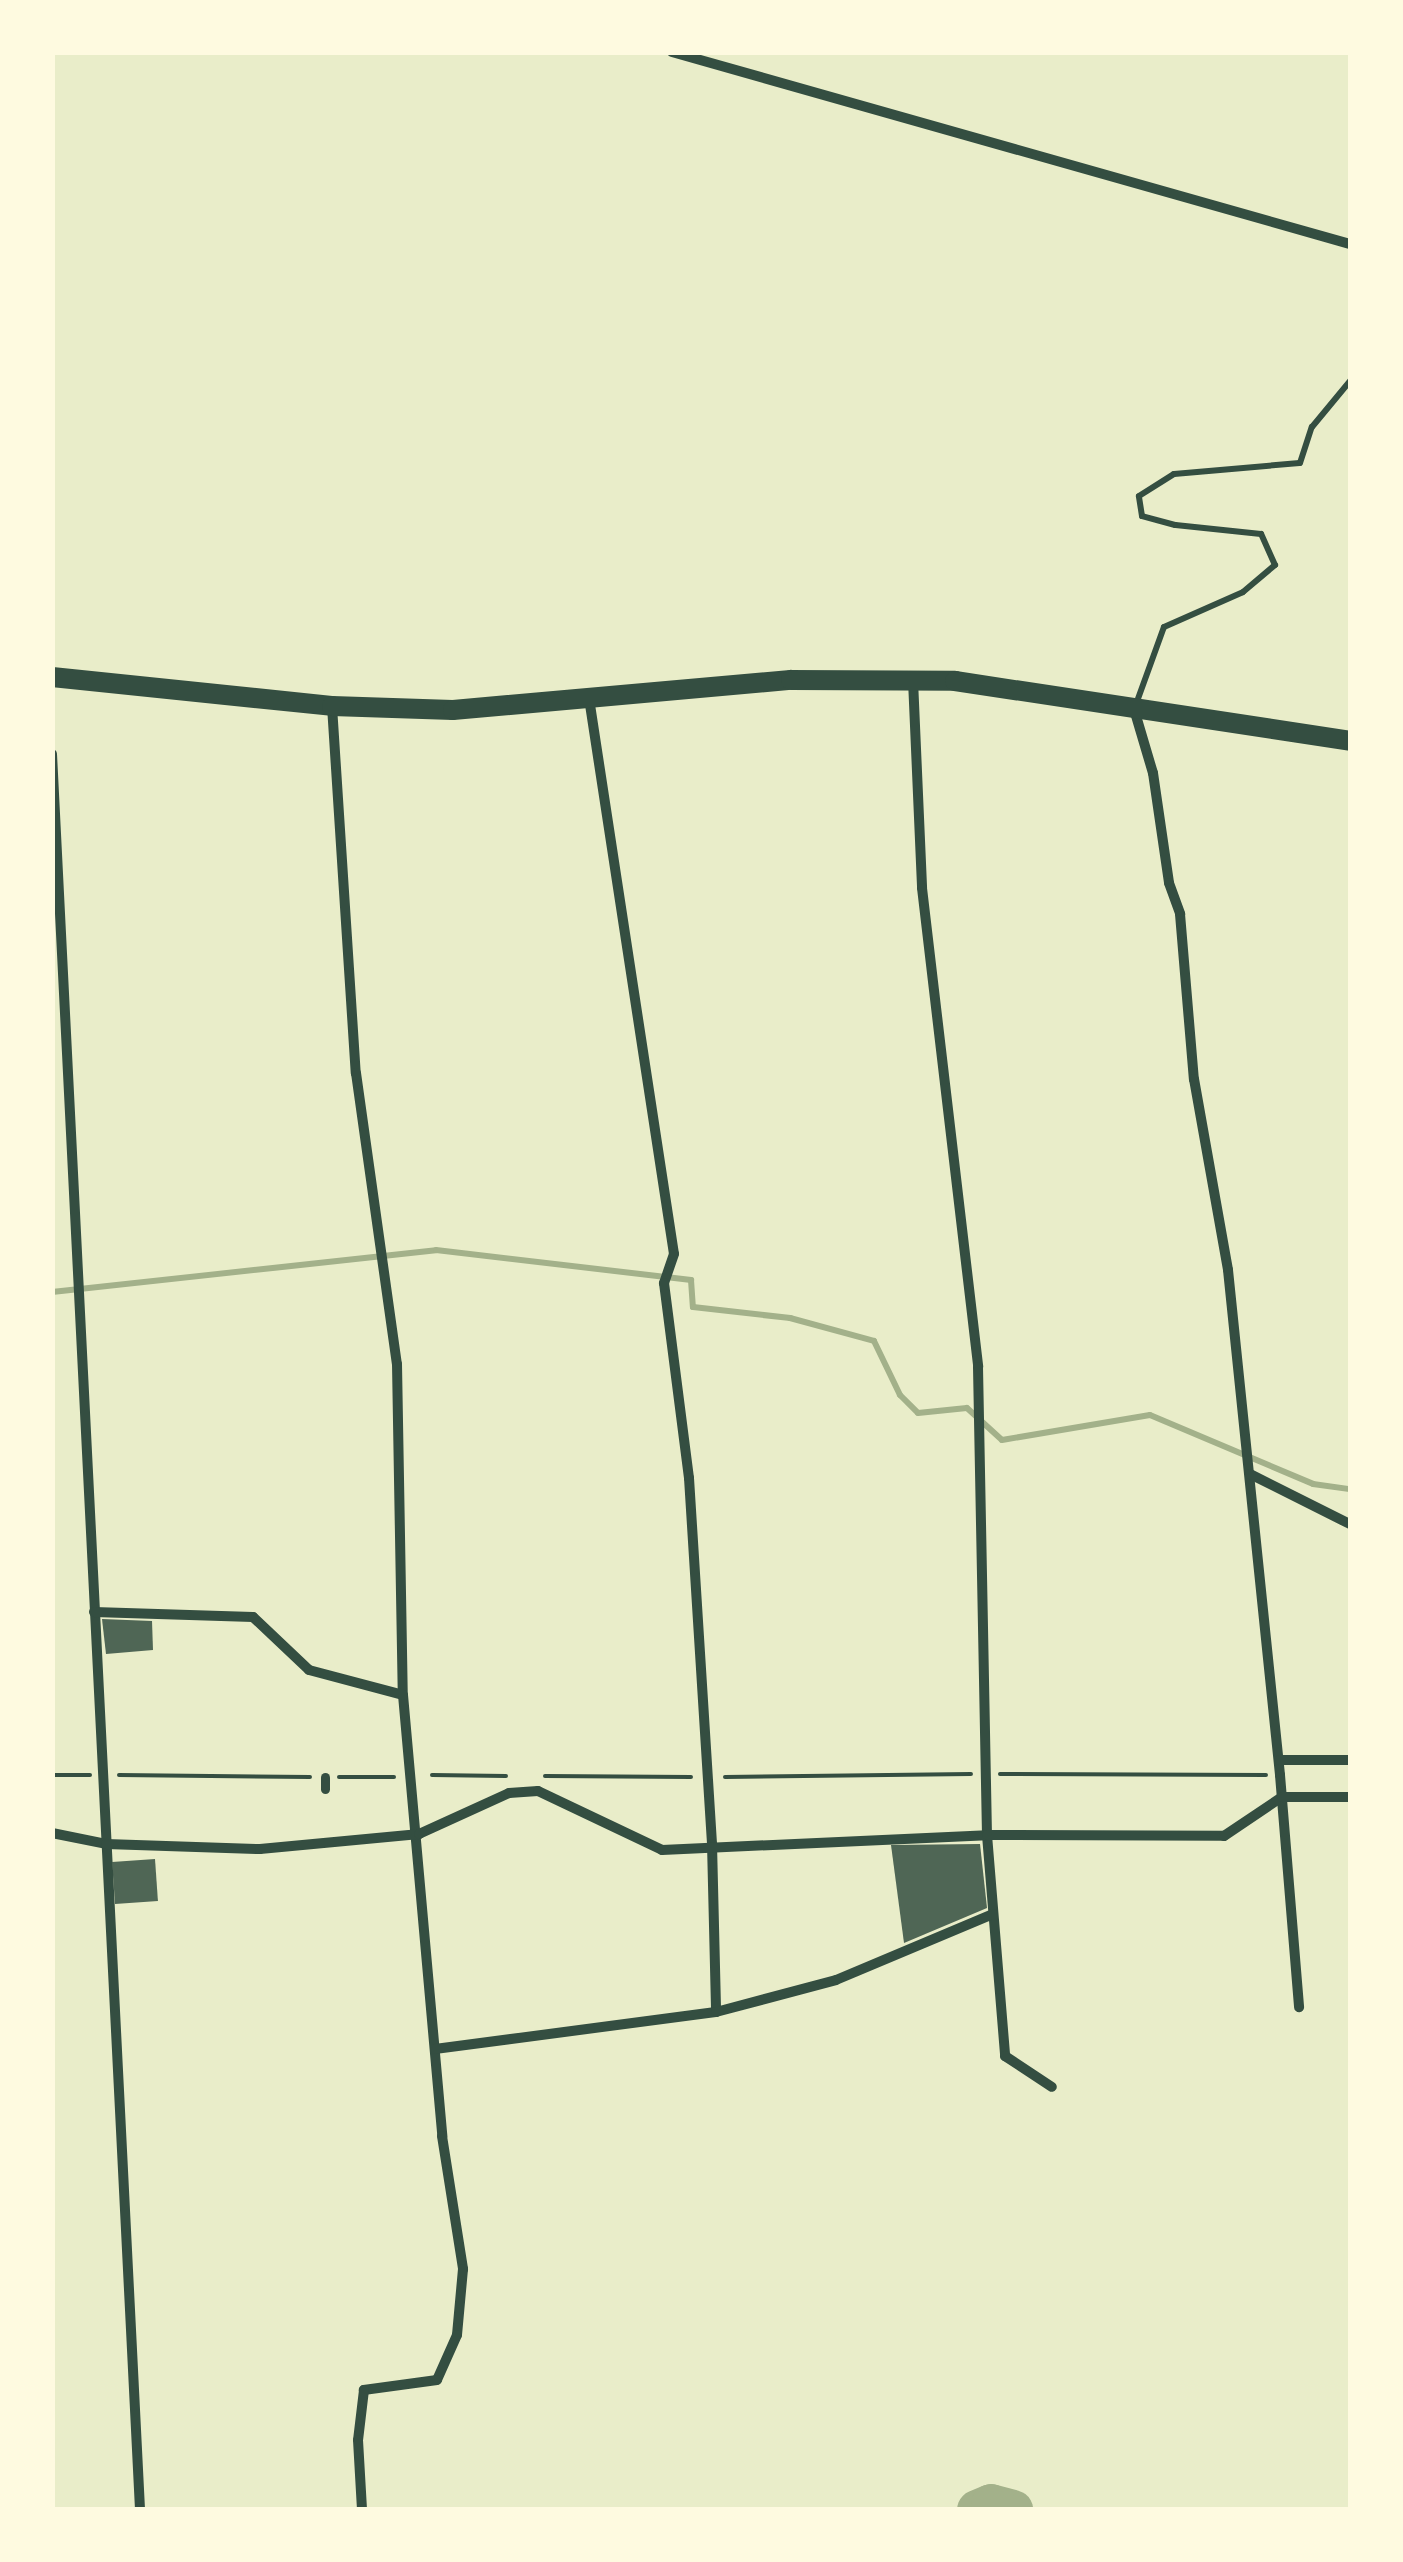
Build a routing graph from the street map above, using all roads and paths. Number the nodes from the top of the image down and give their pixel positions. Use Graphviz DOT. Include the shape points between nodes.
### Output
graph roads {
  1 [pos="672,52"];
  2 [pos="1350,244"];
  3 [pos="1350,381"];
  4 [pos="52,678"];
  5 [pos="914,680"];
  6 [pos="589,696"];
  7 [pos="332,706"];
  8 [pos="1134,709"];
  9 [pos="1350,742"];
  10 [pos="52,754"];
  11 [pos="1250,1474"];
  12 [pos="1350,1524"];
  13 [pos="94,1612"];
  14 [pos="404,1695"];
  15 [pos="1279,1760"];
  16 [pos="1350,1760"];
  17 [pos="985,1774"];
  18 [pos="52,1775"];
  19 [pos="104,1775"];
  20 [pos="432,1775"];
  21 [pos="1280,1775"];
  22 [pos="511,1776"];
  23 [pos="531,1776"];
  24 [pos="394,1778"];
  25 [pos="708,1778"];
  26 [pos="1282,1797"];
  27 [pos="1350,1798"];
  28 [pos="52,1833"];
  29 [pos="419,1834"];
  30 [pos="986,1835"];
  31 [pos="106,1844"];
  32 [pos="712,1844"];
  33 [pos="993,1914"];
  34 [pos="1299,2006"];
  35 [pos="716,2012"];
  36 [pos="436,2050"];
  37 [pos="1052,2088"];
  38 [pos="140,2510"];
  39 [pos="362,2510"];
  1 -- 2 [label="street"];
  3 -- 8 [label="lane" via="1312,427 1300,463 1174,474 1140,496 1142,516 1261,534 1274,565 1243,592 1164,627"];
  4 -- 7 [label="main road"];
  5 -- 6 [label="main road" via="791,680"];
  5 -- 8 [label="main road"];
  5 -- 17 [label="street" via="922,888 978,1367"];
  6 -- 7 [label="main road" via="453,710"];
  6 -- 25 [label="street" via="674,1254 664,1283 689,1478"];
  7 -- 14 [label="street" via="356,1073 398,1364"];
  8 -- 9 [label="main road"];
  8 -- 11 [label="street" via="1180,914 1194,1079 1228,1270"];
  10 -- 13 [label="street"];
  11 -- 12 [label="street"];
  11 -- 15 [label="street"];
  13 -- 14 [label="street" via="253,1617 310,1670"];
  13 -- 19 [label="street"];
  14 -- 29 [label="street"];
  15 -- 16 [label="street"];
  15 -- 21 [label="street"];
  17 -- 21 [label="path"];
  17 -- 25 [label="path"];
  17 -- 30 [label="street"];
  18 -- 19 [label="path"];
  19 -- 24 [label="path" via="325,1783"];
  19 -- 31 [label="street"];
  20 -- 22 [label="path"];
  21 -- 26 [label="street"];
  23 -- 25 [label="path"];
  25 -- 32 [label="street"];
  26 -- 27 [label="street"];
  26 -- 30 [label="street" via="1224,1836"];
  26 -- 34 [label="street"];
  28 -- 31 [label="street"];
  29 -- 31 [label="street" via="260,1850"];
  29 -- 32 [label="street" via="509,1793 538,1791 662,1850"];
  29 -- 36 [label="street"];
  30 -- 32 [label="street"];
  30 -- 33 [label="street"];
  31 -- 38 [label="street"];
  32 -- 35 [label="street"];
  33 -- 35 [label="street" via="836,1980"];
  33 -- 37 [label="street" via="1005,2056"];
  35 -- 36 [label="street"];
  36 -- 39 [label="street" via="463,2269 457,2335 437,2380 364,2390 358,2440"];
}
